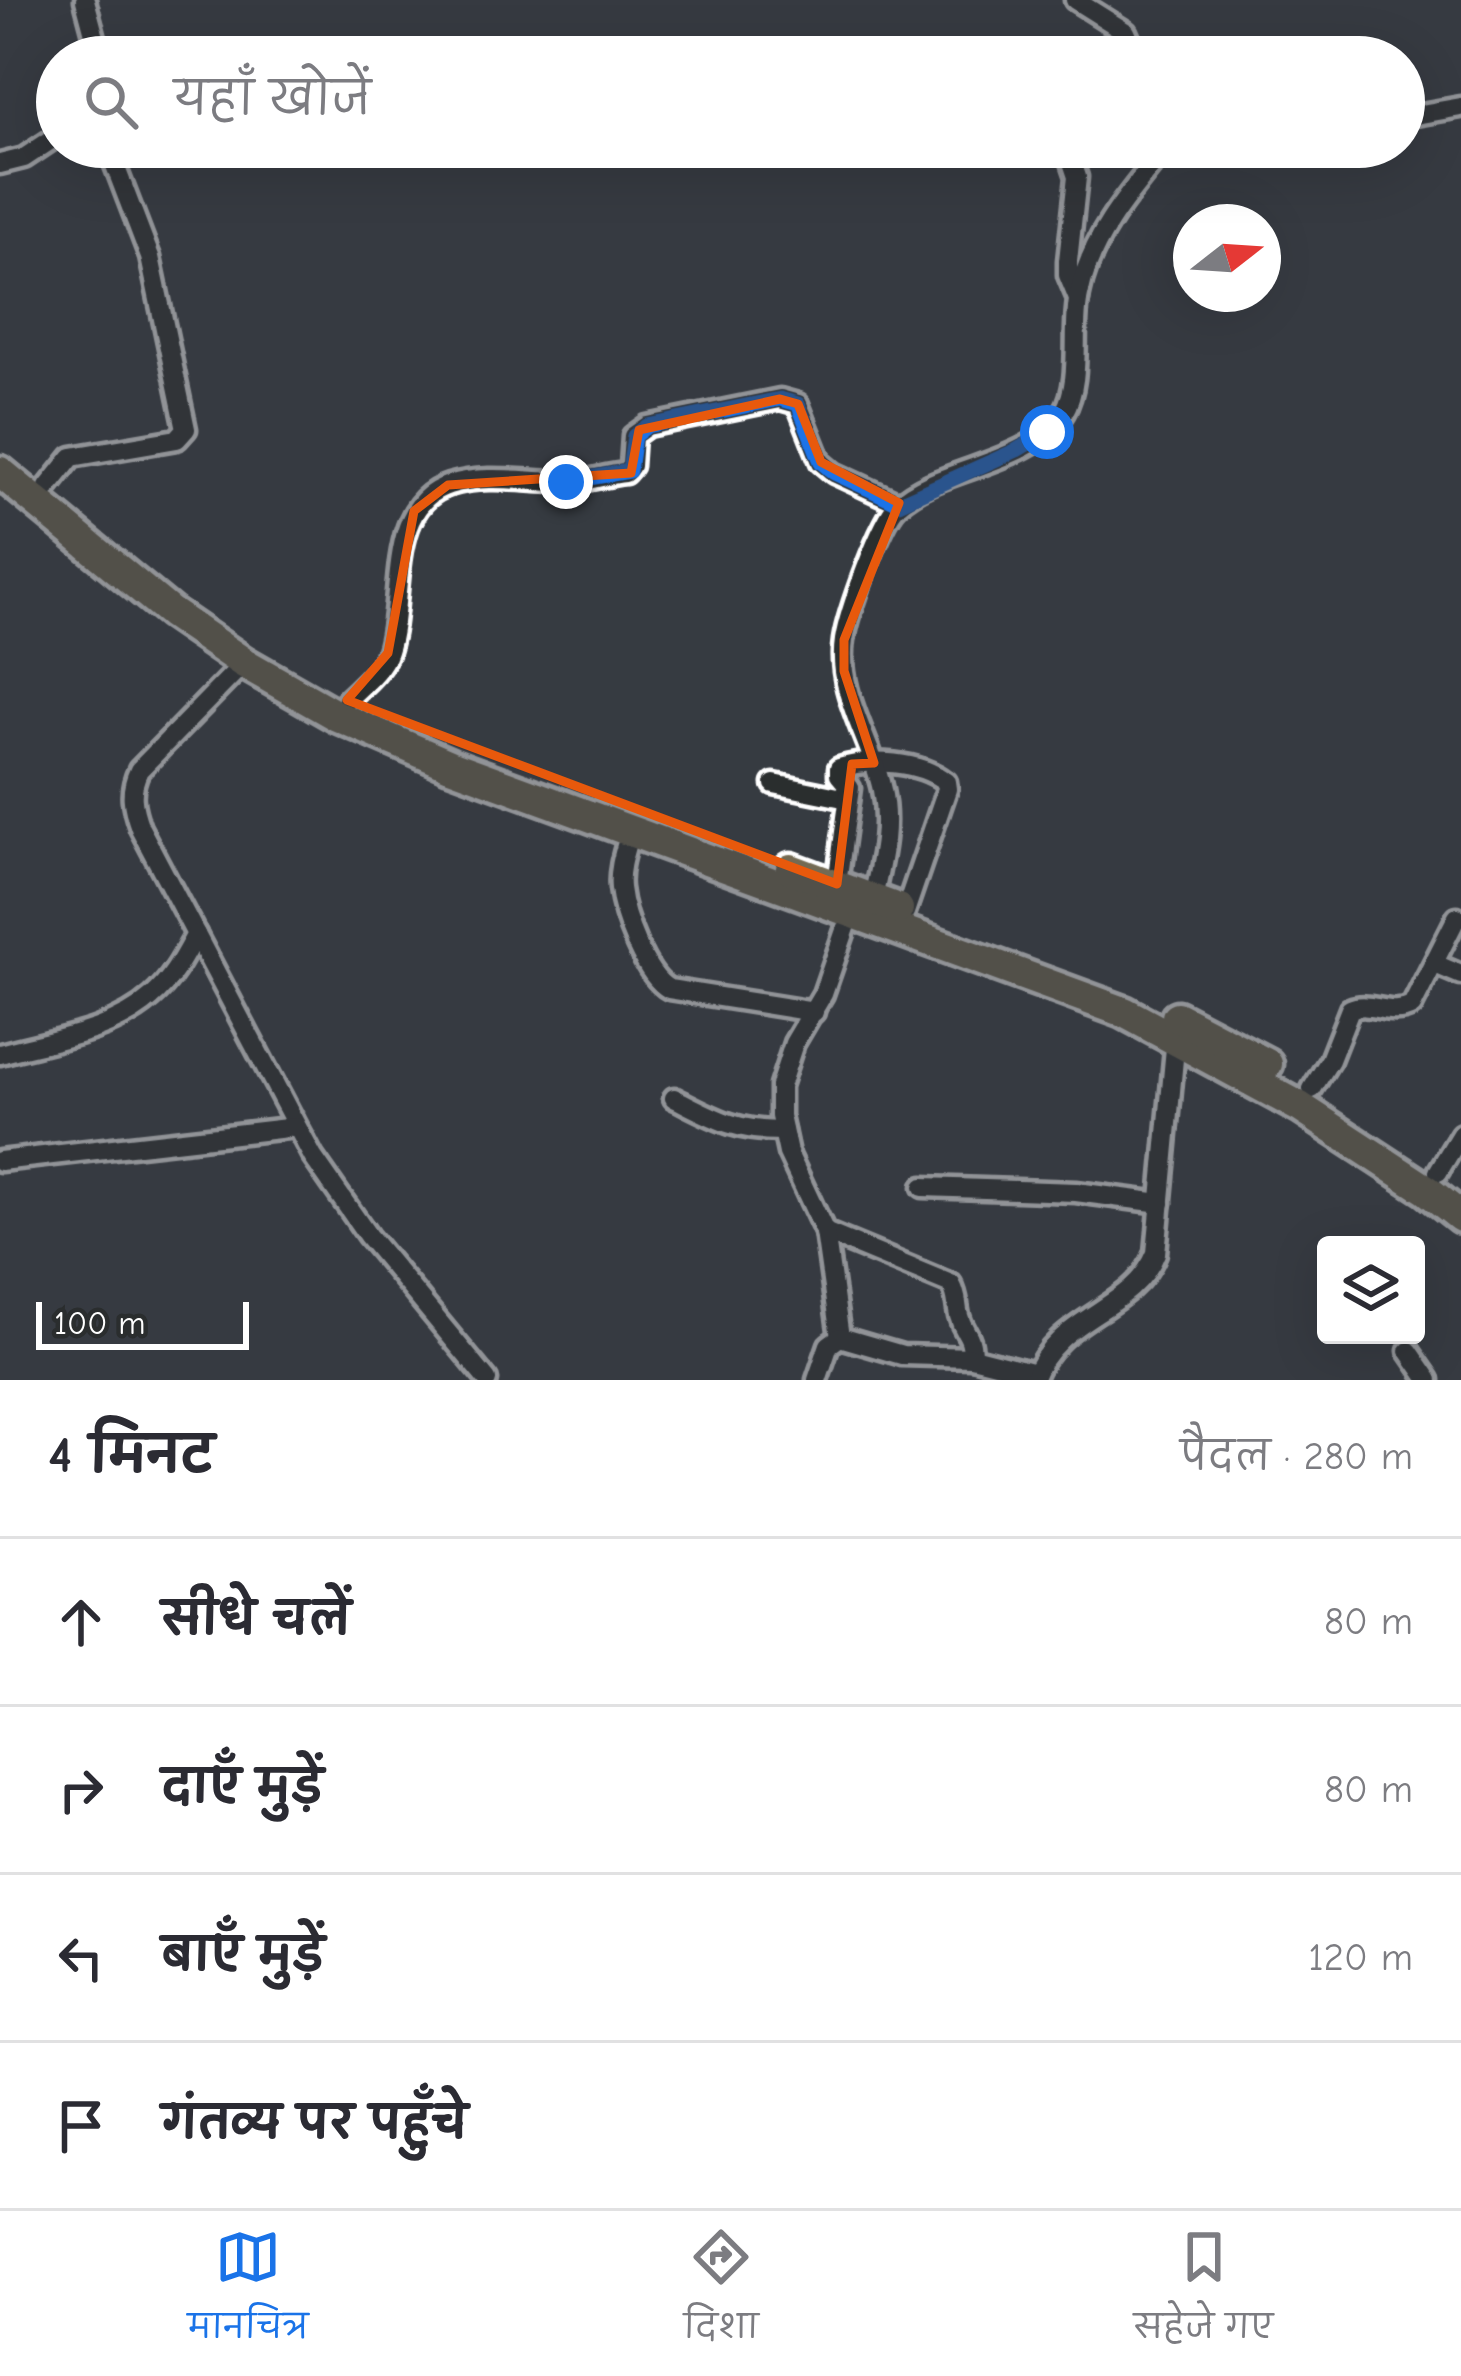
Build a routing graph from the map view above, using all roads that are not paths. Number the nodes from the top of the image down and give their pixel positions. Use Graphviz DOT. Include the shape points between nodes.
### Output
graph roads {
  1 [pos="85,0"];
  2 [pos="1076,0"];
  3 [pos="94,36"];
  4 [pos="1128,36"];
  5 [pos="1461,107"];
  6 [pos="1425,113"];
  7 [pos="36,150"];
  8 [pos="0,164"];
  9 [pos="117,168"];
  10 [pos="1077,168"];
  11 [pos="1151,168"];
  12 [pos="1078,299"];
  13 [pos="0,446"];
  14 [pos="0,472"];
  15 [pos="48,487"];
  16 [pos="899,503"];
  17 [pos="244,663"];
  18 [pos="347,700"];
  19 [pos="874,763"];
  20 [pos="774,784"];
  21 [pos="848,799"];
  22 [pos="630,832"];
  23 [pos="837,884"];
  24 [pos="862,905"];
  25 [pos="905,912"];
  26 [pos="1457,917"];
  27 [pos="196,934"];
  28 [pos="1435,964"];
  29 [pos="1461,975"];
  30 [pos="814,1012"];
  31 [pos="1176,1037"];
  32 [pos="0,1054"];
  33 [pos="1312,1089"];
  34 [pos="674,1098"];
  35 [pos="296,1127"];
  36 [pos="783,1131"];
  37 [pos="1461,1134"];
  38 [pos="0,1161"];
  39 [pos="1450,1181"];
  40 [pos="923,1187"];
  41 [pos="1161,1203"];
  42 [pos="1461,1217"];
  43 [pos="825,1232"];
  44 [pos="840,1337"];
  45 [pos="1409,1351"];
  46 [pos="972,1357"];
  47 [pos="1034,1376"];
  48 [pos="487,1380"];
  49 [pos="817,1380"];
  50 [pos="1429,1380"];
  1 -- 3 [label="street"];
  2 -- 4 [label="street"];
  5 -- 6 [label="street"];
  7 -- 8 [label="street"];
  9 -- 15 [label="street" via="159,290 186,430 177,439 72,457"];
  10 -- 12 [label="street" via="1068,275"];
  11 -- 12 [label="street" via="1103,232"];
  12 -- 16 [label="street" via="1072,386 1047,432"];
  13 -- 15 [label="highway"];
  14 -- 17 [label="highway" via="117,572"];
  15 -- 18 [label="highway" via="202,610"];
  16 -- 18 [label="street" via="821,462 798,404 780,399 647,426 634,436 625,473 448,485 414,511 388,653"];
  16 -- 19 [label="street" via="883,525 844,640 844,671"];
  17 -- 22 [label="highway" via="371,731"];
  17 -- 27 [label="street" via="132,784 140,828"];
  18 -- 23 [label="highway" via="649,822"];
  19 -- 21 [label="street" via="839,767"];
  19 -- 24 [label="street" via="886,841"];
  19 -- 25 [label="street" via="946,782"];
  20 -- 21 [label="street"];
  21 -- 23 [label="street"];
  22 -- 24 [label="highway"];
  22 -- 30 [label="street" via="620,890 653,979 669,989"];
  23 -- 24 [label="highway"];
  24 -- 25 [label="highway"];
  24 -- 30 [label="street"];
  24 -- 31 [label="highway"];
  25 -- 33 [label="highway" via="1114,986"];
  26 -- 28 [label="street"];
  27 -- 32 [label="street" via="154,997 132,1012"];
  27 -- 35 [label="street"];
  28 -- 29 [label="street"];
  28 -- 33 [label="street" via="1402,1011 1350,1009"];
  30 -- 36 [label="street" via="780,1086"];
  31 -- 41 [label="street"];
  31 -- 42 [label="highway" via="1300,1107"];
  33 -- 39 [label="highway"];
  34 -- 36 [label="street" via="737,1129"];
  35 -- 38 [label="street"];
  35 -- 48 [label="street" via="338,1196"];
  36 -- 43 [label="street"];
  37 -- 39 [label="street"];
  40 -- 41 [label="street"];
  41 -- 47 [label="street" via="1149,1272 1071,1328"];
  43 -- 44 [label="street"];
  43 -- 46 [label="street" via="951,1284"];
  44 -- 46 [label="street" via="902,1355"];
  44 -- 49 [label="street"];
  45 -- 50 [label="street"];
  46 -- 47 [label="street"];
}
